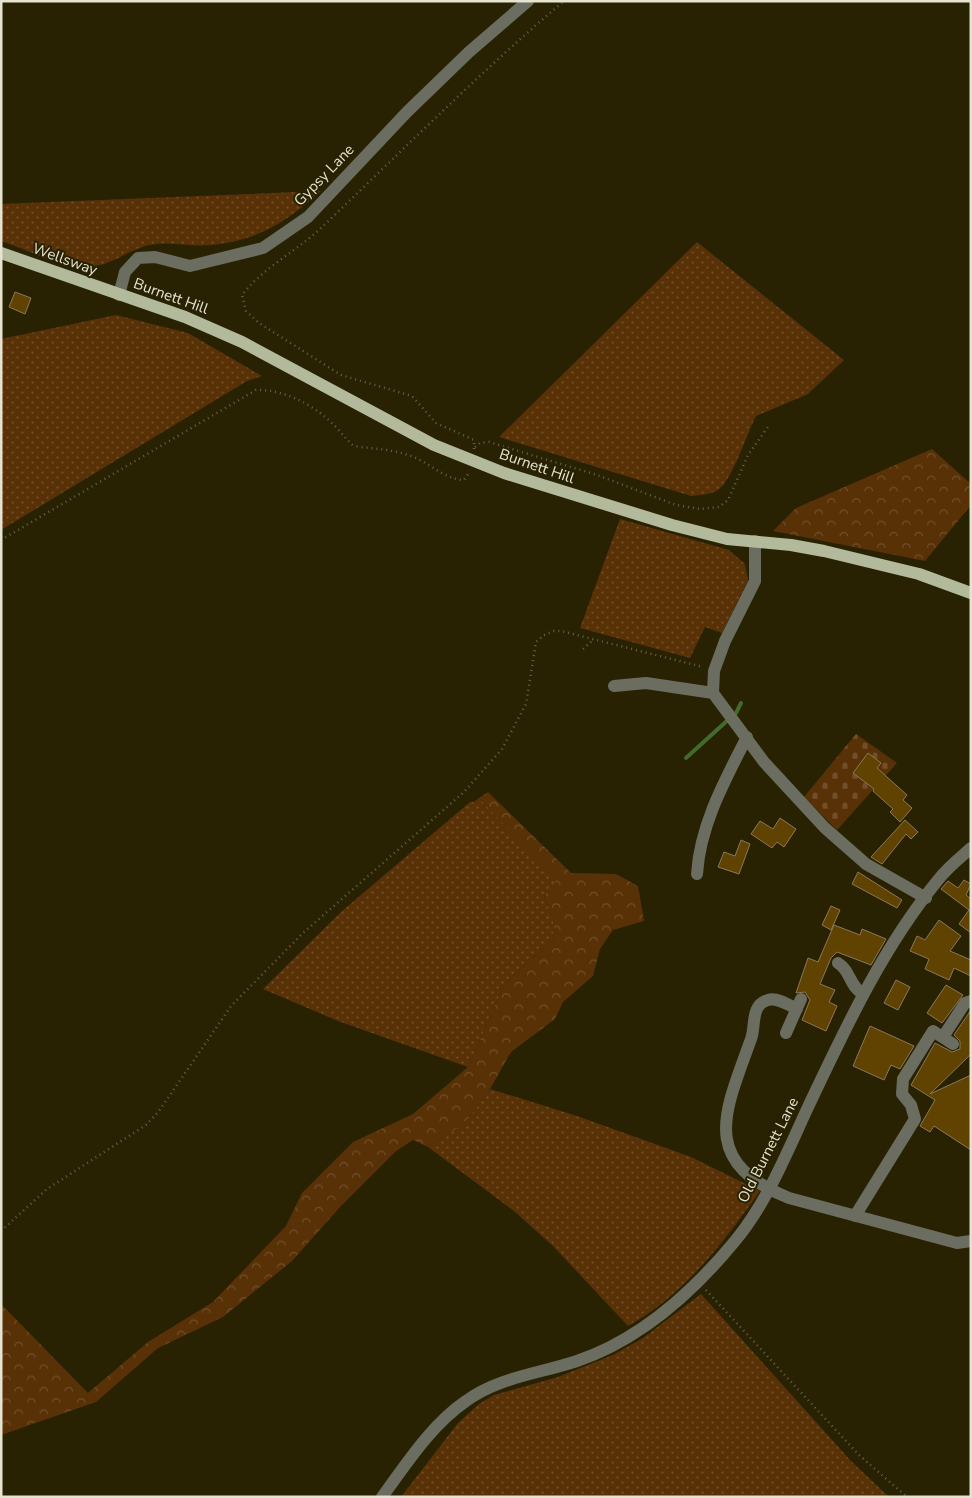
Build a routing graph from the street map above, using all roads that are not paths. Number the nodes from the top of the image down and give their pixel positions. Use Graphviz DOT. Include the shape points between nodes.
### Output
graph roads {
  1 [pos="528,1"];
  2 [pos="1,253"];
  3 [pos="119,295"];
  4 [pos="755,541"];
  5 [pos="971,593"];
  6 [pos="614,686"];
  7 [pos="713,692"];
  8 [pos="747,737"];
  9 [pos="971,848"];
  10 [pos="697,874"];
  11 [pos="926,898"];
  12 [pos="838,963"];
  13 [pos="863,994"];
  14 [pos="971,1001"];
  15 [pos="786,1033"];
  16 [pos="768,1190"];
  17 [pos="855,1216"];
  18 [pos="971,1241"];
  19 [pos="382,1497"];
  1 -- 3 [label="street, Gypsy Lane" via="462,58 308,216 264,248 190,266 155,257 138,258 125,272"];
  2 -- 3 [label="main road, Wellsway"];
  3 -- 4 [label="main road, Burnett Hill" via="185,317 242,342 392,423 472,461 672,525 727,539"];
  4 -- 5 [label="main road, Burnett Hill" via="824,551 919,574"];
  4 -- 7 [label="street" via="755,581 725,641 714,671"];
  6 -- 7 [label="street" via="646,683"];
  7 -- 8 [label="street"];
  8 -- 10 [label="street" via="721,787 703,836"];
  8 -- 11 [label="street" via="764,762 825,828 866,864"];
  9 -- 11 [label="street, Old Burnett Lane" via="939,879"];
  11 -- 13 [label="street, Old Burnett Lane" via="892,944"];
  12 -- 13 [label="street" via="847,970 852,985"];
  13 -- 16 [label="street, Old Burnett Lane"];
  14 -- 17 [label="street" via="965,1003 948,1040 933,1031 903,1079 902,1094 911,1105 915,1119"];
  15 -- 16 [label="street" via="799,1004 767,1000 753,1017 752,1036 731,1092 725,1119 727,1143 735,1162 740,1170"];
  16 -- 17 [label="street"];
  16 -- 19 [label="street, Old Burnett Lane" via="762,1204 735,1241 697,1282 651,1321 623,1341 576,1361 495,1383 465,1401 434,1429"];
  17 -- 18 [label="street" via="957,1243"];
}
